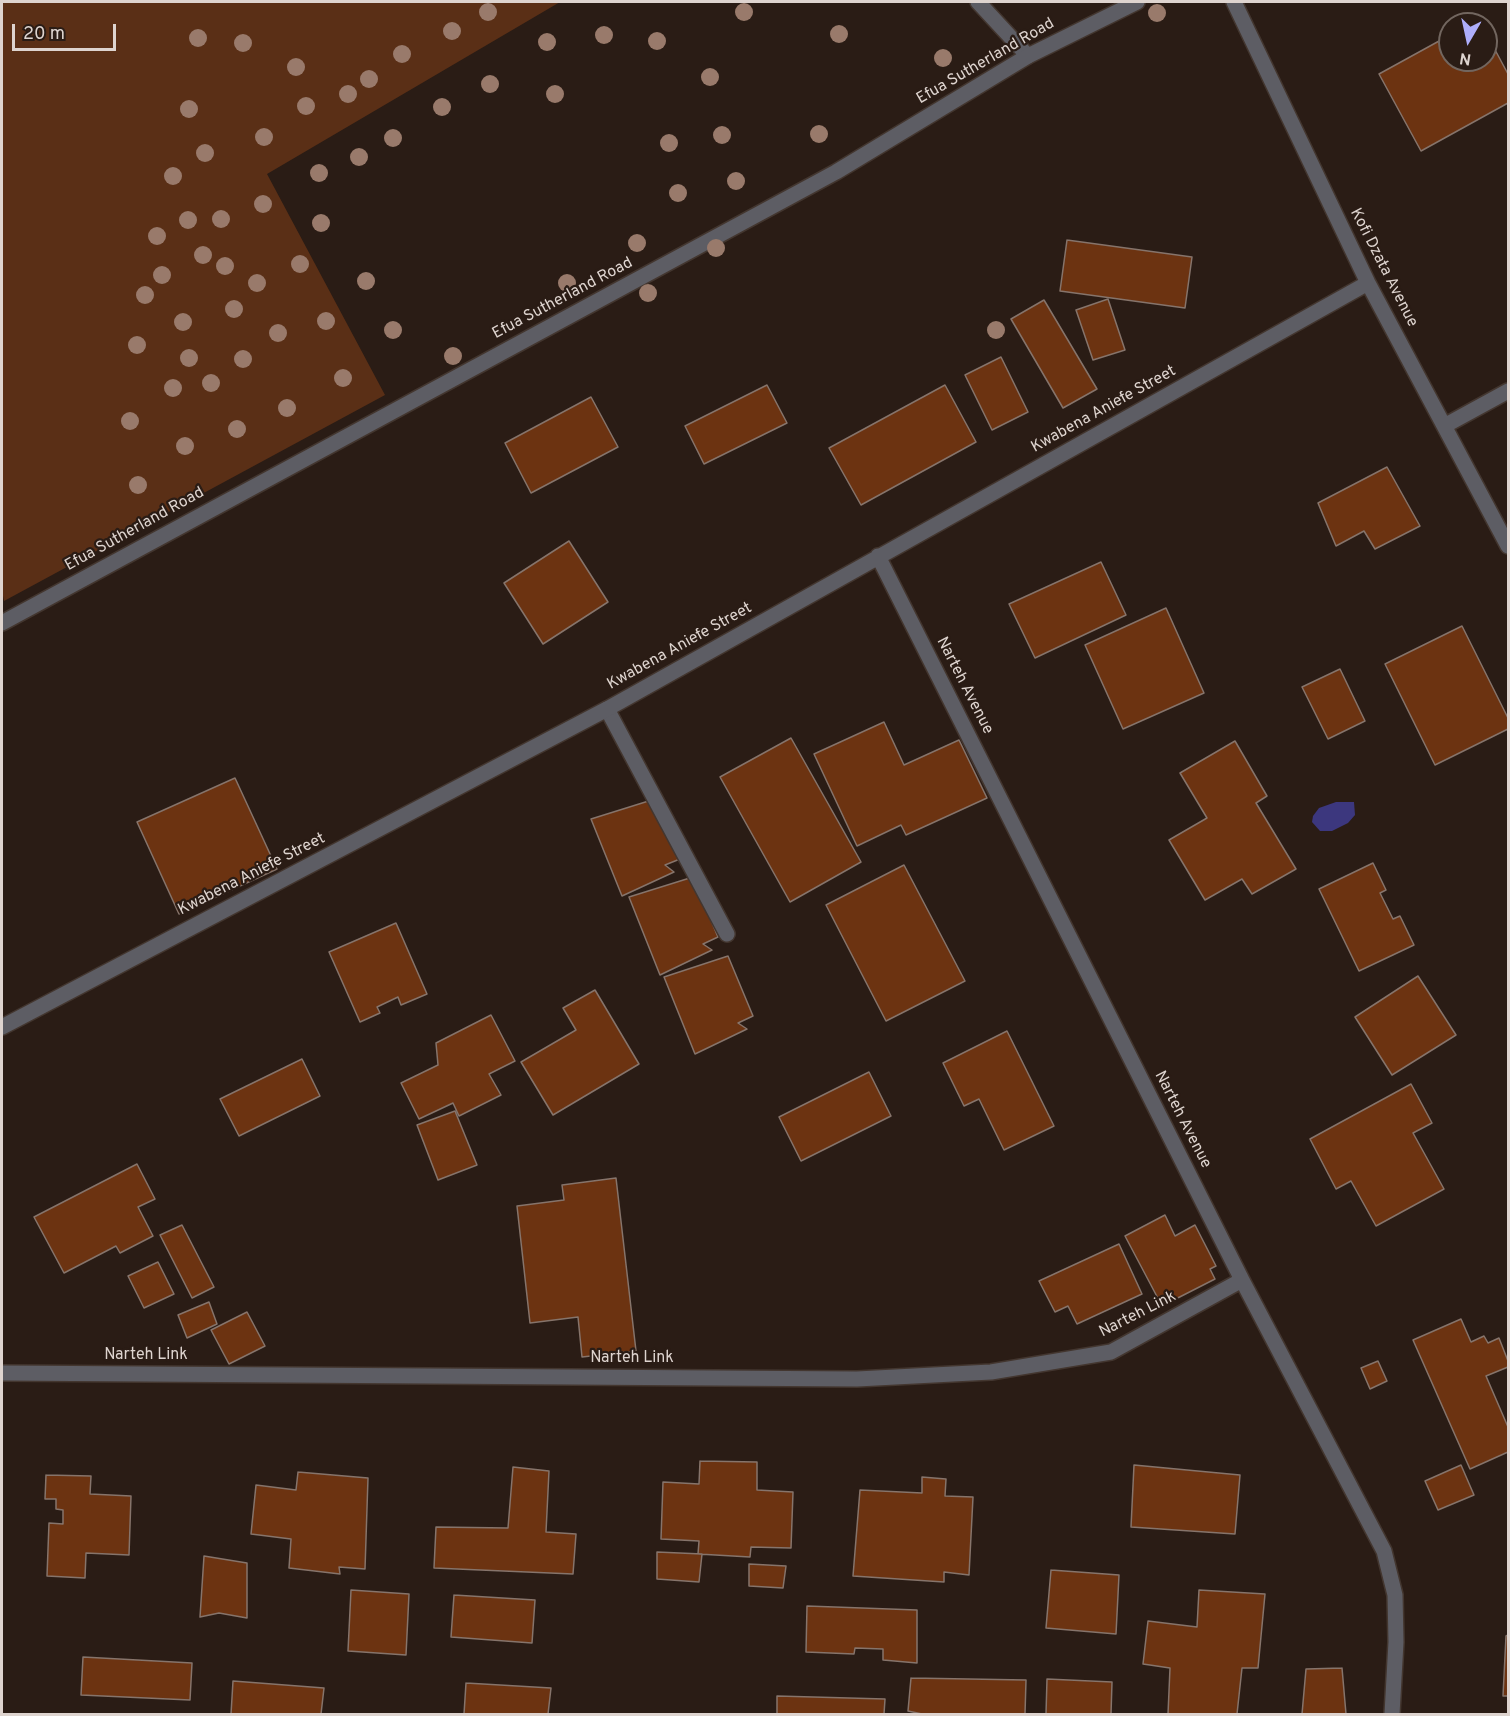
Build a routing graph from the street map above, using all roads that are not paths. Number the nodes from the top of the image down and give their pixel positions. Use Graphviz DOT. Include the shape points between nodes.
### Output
graph roads {
  1 [pos="978,2"];
  2 [pos="1137,2"];
  3 [pos="1234,2"];
  4 [pos="1028,56"];
  5 [pos="1368,283"];
  6 [pos="1509,391"];
  7 [pos="1446,425"];
  8 [pos="1509,546"];
  9 [pos="878,556"];
  10 [pos="2,623"];
  11 [pos="607,709"];
  12 [pos="727,934"];
  13 [pos="2,1027"];
  14 [pos="1242,1280"];
  15 [pos="2,1372"];
  16 [pos="1392,1714"];
  1 -- 4 [label="street"];
  2 -- 4 [label="street, Efua Sutherland Road"];
  3 -- 5 [label="street, Kofi Dzata Avenue"];
  4 -- 10 [label="street, Efua Sutherland Road" via="836,172"];
  5 -- 7 [label="street, Kofi Dzata Avenue"];
  5 -- 9 [label="street, Kwabena Aniefe Street"];
  6 -- 7 [label="street"];
  7 -- 8 [label="street, Kofi Dzata Avenue"];
  9 -- 11 [label="street, Kwabena Aniefe Street"];
  9 -- 14 [label="street, Narteh Avenue"];
  11 -- 12 [label="street"];
  11 -- 13 [label="street, Kwabena Aniefe Street"];
  14 -- 15 [label="street, Narteh Link" via="1111,1352 992,1372 857,1379"];
  14 -- 16 [label="street, Narteh Avenue" via="1384,1551 1395,1595"];
}
